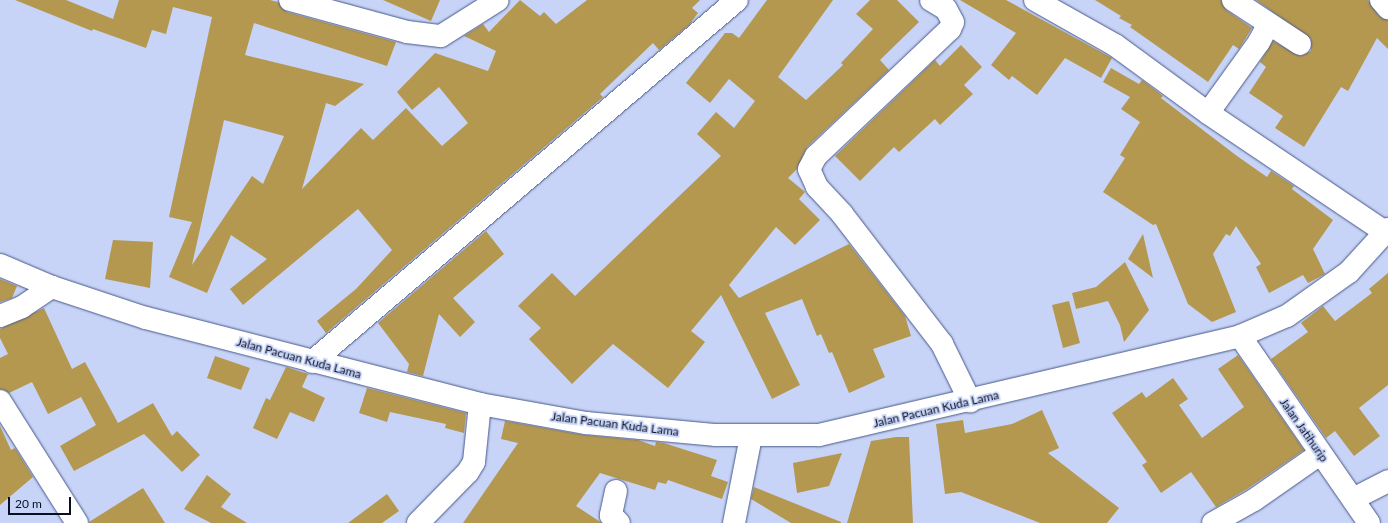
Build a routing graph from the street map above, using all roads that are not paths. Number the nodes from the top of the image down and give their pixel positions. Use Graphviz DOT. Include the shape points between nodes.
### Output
graph roads {
  1 [pos="290,0"];
  2 [pos="498,0"];
  3 [pos="738,0"];
  4 [pos="931,0"];
  5 [pos="1036,0"];
  6 [pos="1233,0"];
  7 [pos="1381,0"];
  8 [pos="1388,8"];
  9 [pos="1268,25"];
  10 [pos="1300,44"];
  11 [pos="1208,113"];
  12 [pos="1386,230"];
  13 [pos="0,265"];
  14 [pos="52,287"];
  15 [pos="0,316"];
  16 [pos="1240,336"];
  17 [pos="312,362"];
  18 [pos="0,401"];
  19 [pos="970,401"];
  20 [pos="480,404"];
  21 [pos="751,436"];
  22 [pos="1320,454"];
  23 [pos="1388,481"];
  24 [pos="616,491"];
  25 [pos="1353,499"];
  26 [pos="77,523"];
  27 [pos="418,523"];
  28 [pos="619,523"];
  29 [pos="734,523"];
  30 [pos="1213,523"];
  31 [pos="1369,523"];
  1 -- 2 [label="street" via="408,32 440,36"];
  3 -- 17 [label="street"];
  4 -- 19 [label="street" via="946,9 953,22 950,29 816,156 809,169 817,188 842,214 942,344"];
  5 -- 11 [label="street" via="1115,45"];
  6 -- 9 [label="street"];
  7 -- 8 [label="street"];
  9 -- 10 [label="street"];
  9 -- 11 [label="street"];
  11 -- 12 [label="street"];
  12 -- 16 [label="street, Jalan Pacuan Kuda Lama" via="1349,272 1287,316"];
  13 -- 14 [label="street, Jalan Pacuan Kuda Lama"];
  14 -- 15 [label="street"];
  14 -- 17 [label="street, Jalan Pacuan Kuda Lama" via="146,318"];
  16 -- 19 [label="street, Jalan Pacuan Kuda Lama"];
  16 -- 22 [label="street, Jalan Jatihurip"];
  17 -- 20 [label="street, Jalan Pacuan Kuda Lama"];
  18 -- 26 [label="street"];
  19 -- 21 [label="street, Jalan Pacuan Kuda Lama" via="819,435"];
  20 -- 21 [label="street, Jalan Pacuan Kuda Lama" via="586,423"];
  20 -- 27 [label="street" via="474,462 468,472"];
  21 -- 29 [label="street"];
  22 -- 25 [label="street, Jalan Jatihurip"];
  22 -- 30 [label="street" via="1254,500"];
  23 -- 25 [label="street"];
  24 -- 28 [label="street" via="611,515"];
  25 -- 31 [label="street, Jalan Jatihurip"];
}
